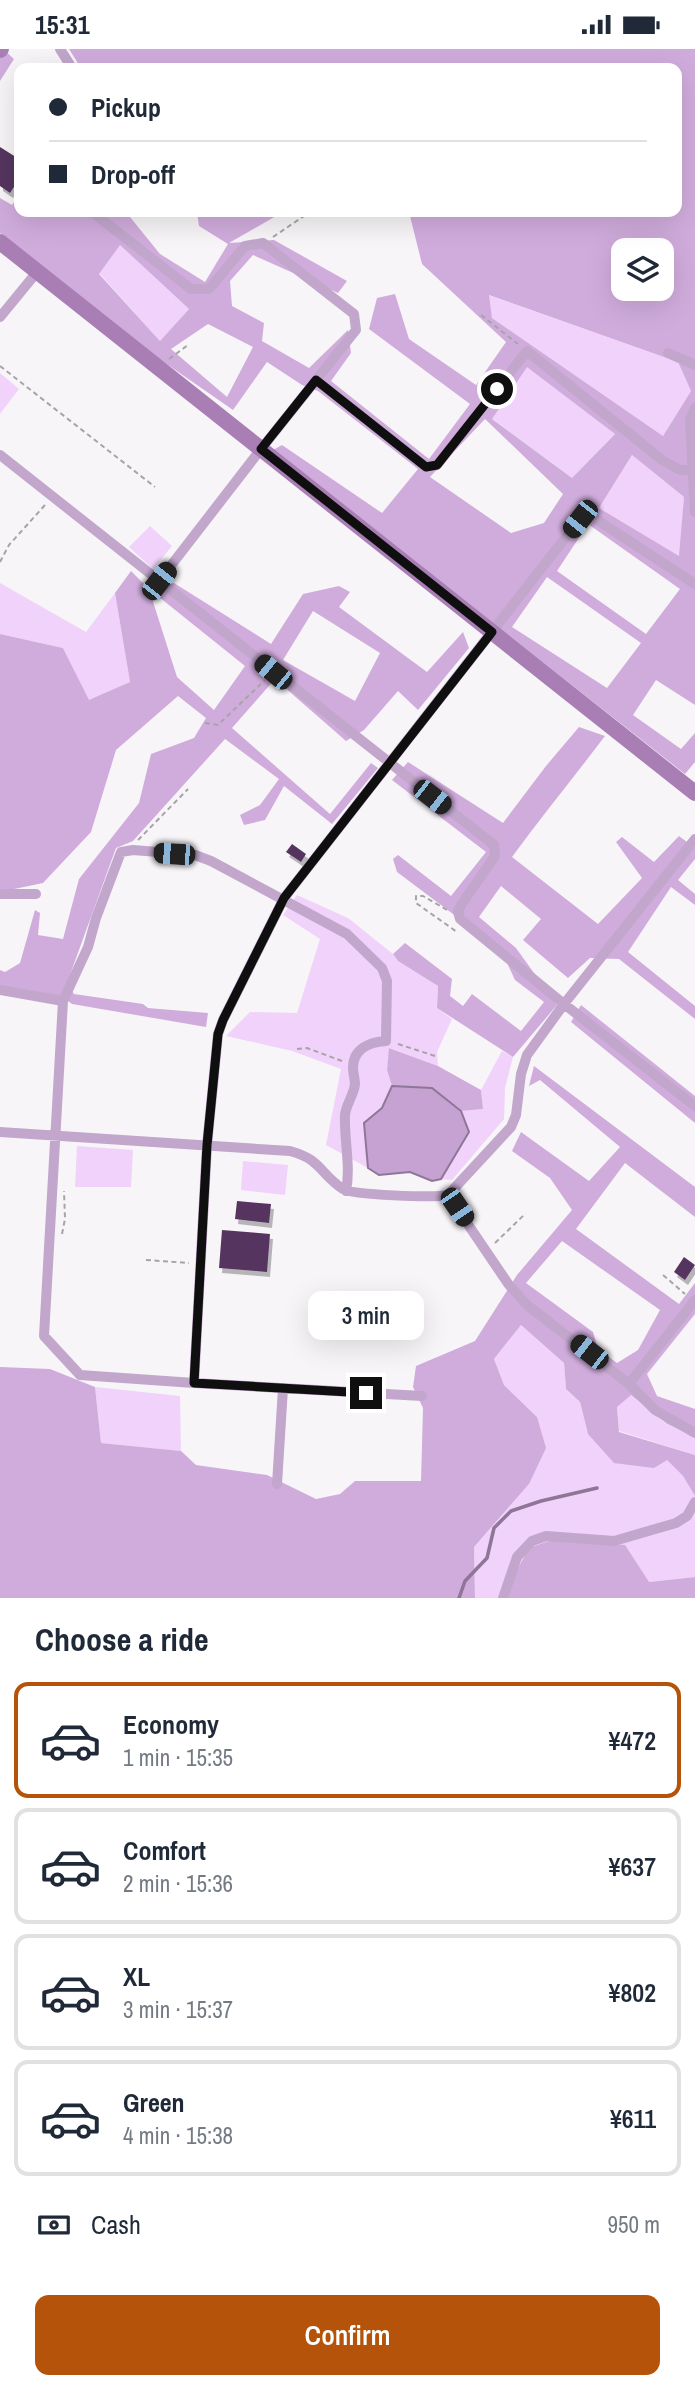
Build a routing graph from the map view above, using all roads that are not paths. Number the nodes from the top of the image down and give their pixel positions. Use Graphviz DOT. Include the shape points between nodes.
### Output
graph roads {
  1 [pos="98,217"];
  2 [pos="0,242"];
  3 [pos="37,272"];
  4 [pos="0,317"];
  5 [pos="668,353"];
  6 [pos="695,365"];
  7 [pos="316,380"];
  8 [pos="695,408"];
  9 [pos="261,449"];
  10 [pos="0,456"];
  11 [pos="691,470"];
  12 [pos="695,512"];
  13 [pos="159,581"];
  14 [pos="695,584"];
  15 [pos="492,632"];
  16 [pos="390,764"];
  17 [pos="695,793"];
  18 [pos="695,839"];
  19 [pos="0,894"];
  20 [pos="36,894"];
  21 [pos="284,898"];
  22 [pos="0,990"];
  23 [pos="64,1001"];
  24 [pos="564,1004"];
  25 [pos="695,1106"];
  26 [pos="0,1132"];
  27 [pos="55,1137"];
  28 [pos="207,1145"];
  29 [pos="346,1191"];
  30 [pos="448,1195"];
  31 [pos="694,1301"];
  32 [pos="194,1383"];
  33 [pos="629,1384"];
  34 [pos="283,1388"];
  35 [pos="422,1397"];
  36 [pos="695,1433"];
  37 [pos="277,1484"];
  38 [pos="695,1502"];
  39 [pos="503,1598"];
  1 -- 7 [label="street" via="191,289 209,289 245,246 263,243 354,314 356,330"];
  2 -- 3 [label="street"];
  3 -- 4 [label="street"];
  3 -- 9 [label="street"];
  5 -- 6 [label="street"];
  7 -- 9 [label="street"];
  7 -- 11 [label="street" via="426,467 437,465 527,351 662,460 680,470"];
  8 -- 11 [label="street" via="690,419"];
  9 -- 13 [label="street"];
  9 -- 15 [label="street"];
  10 -- 13 [label="street"];
  11 -- 12 [label="street"];
  13 -- 16 [label="street"];
  14 -- 15 [label="street" via="586,516"];
  15 -- 16 [label="street"];
  15 -- 17 [label="street"];
  16 -- 21 [label="street"];
  16 -- 24 [label="street" via="494,845 495,856 461,905 460,919"];
  18 -- 24 [label="street"];
  19 -- 20 [label="street"];
  21 -- 23 [label="street" via="195,855 121,852"];
  21 -- 28 [label="street" via="218,1034"];
  21 -- 29 [label="street" via="347,934 382,968 387,981 387,1041 371,1042 356,1054 353,1065 355,1086 346,1110"];
  22 -- 23 [label="street"];
  23 -- 27 [label="street"];
  24 -- 25 [label="street"];
  24 -- 30 [label="street" via="527,1055 511,1127"];
  26 -- 27 [label="street"];
  27 -- 28 [label="street"];
  27 -- 32 [label="street" via="44,1336 80,1375"];
  28 -- 29 [label="street" via="305,1155"];
  28 -- 32 [label="street"];
  29 -- 30 [label="street"];
  30 -- 33 [label="street" via="527,1305"];
  31 -- 33 [label="street"];
  32 -- 34 [label="street"];
  33 -- 36 [label="street" via="655,1411"];
  34 -- 35 [label="street"];
  34 -- 37 [label="street"];
  38 -- 39 [label="street" via="676,1523 614,1541 546,1536 533,1541 517,1557"];
}
